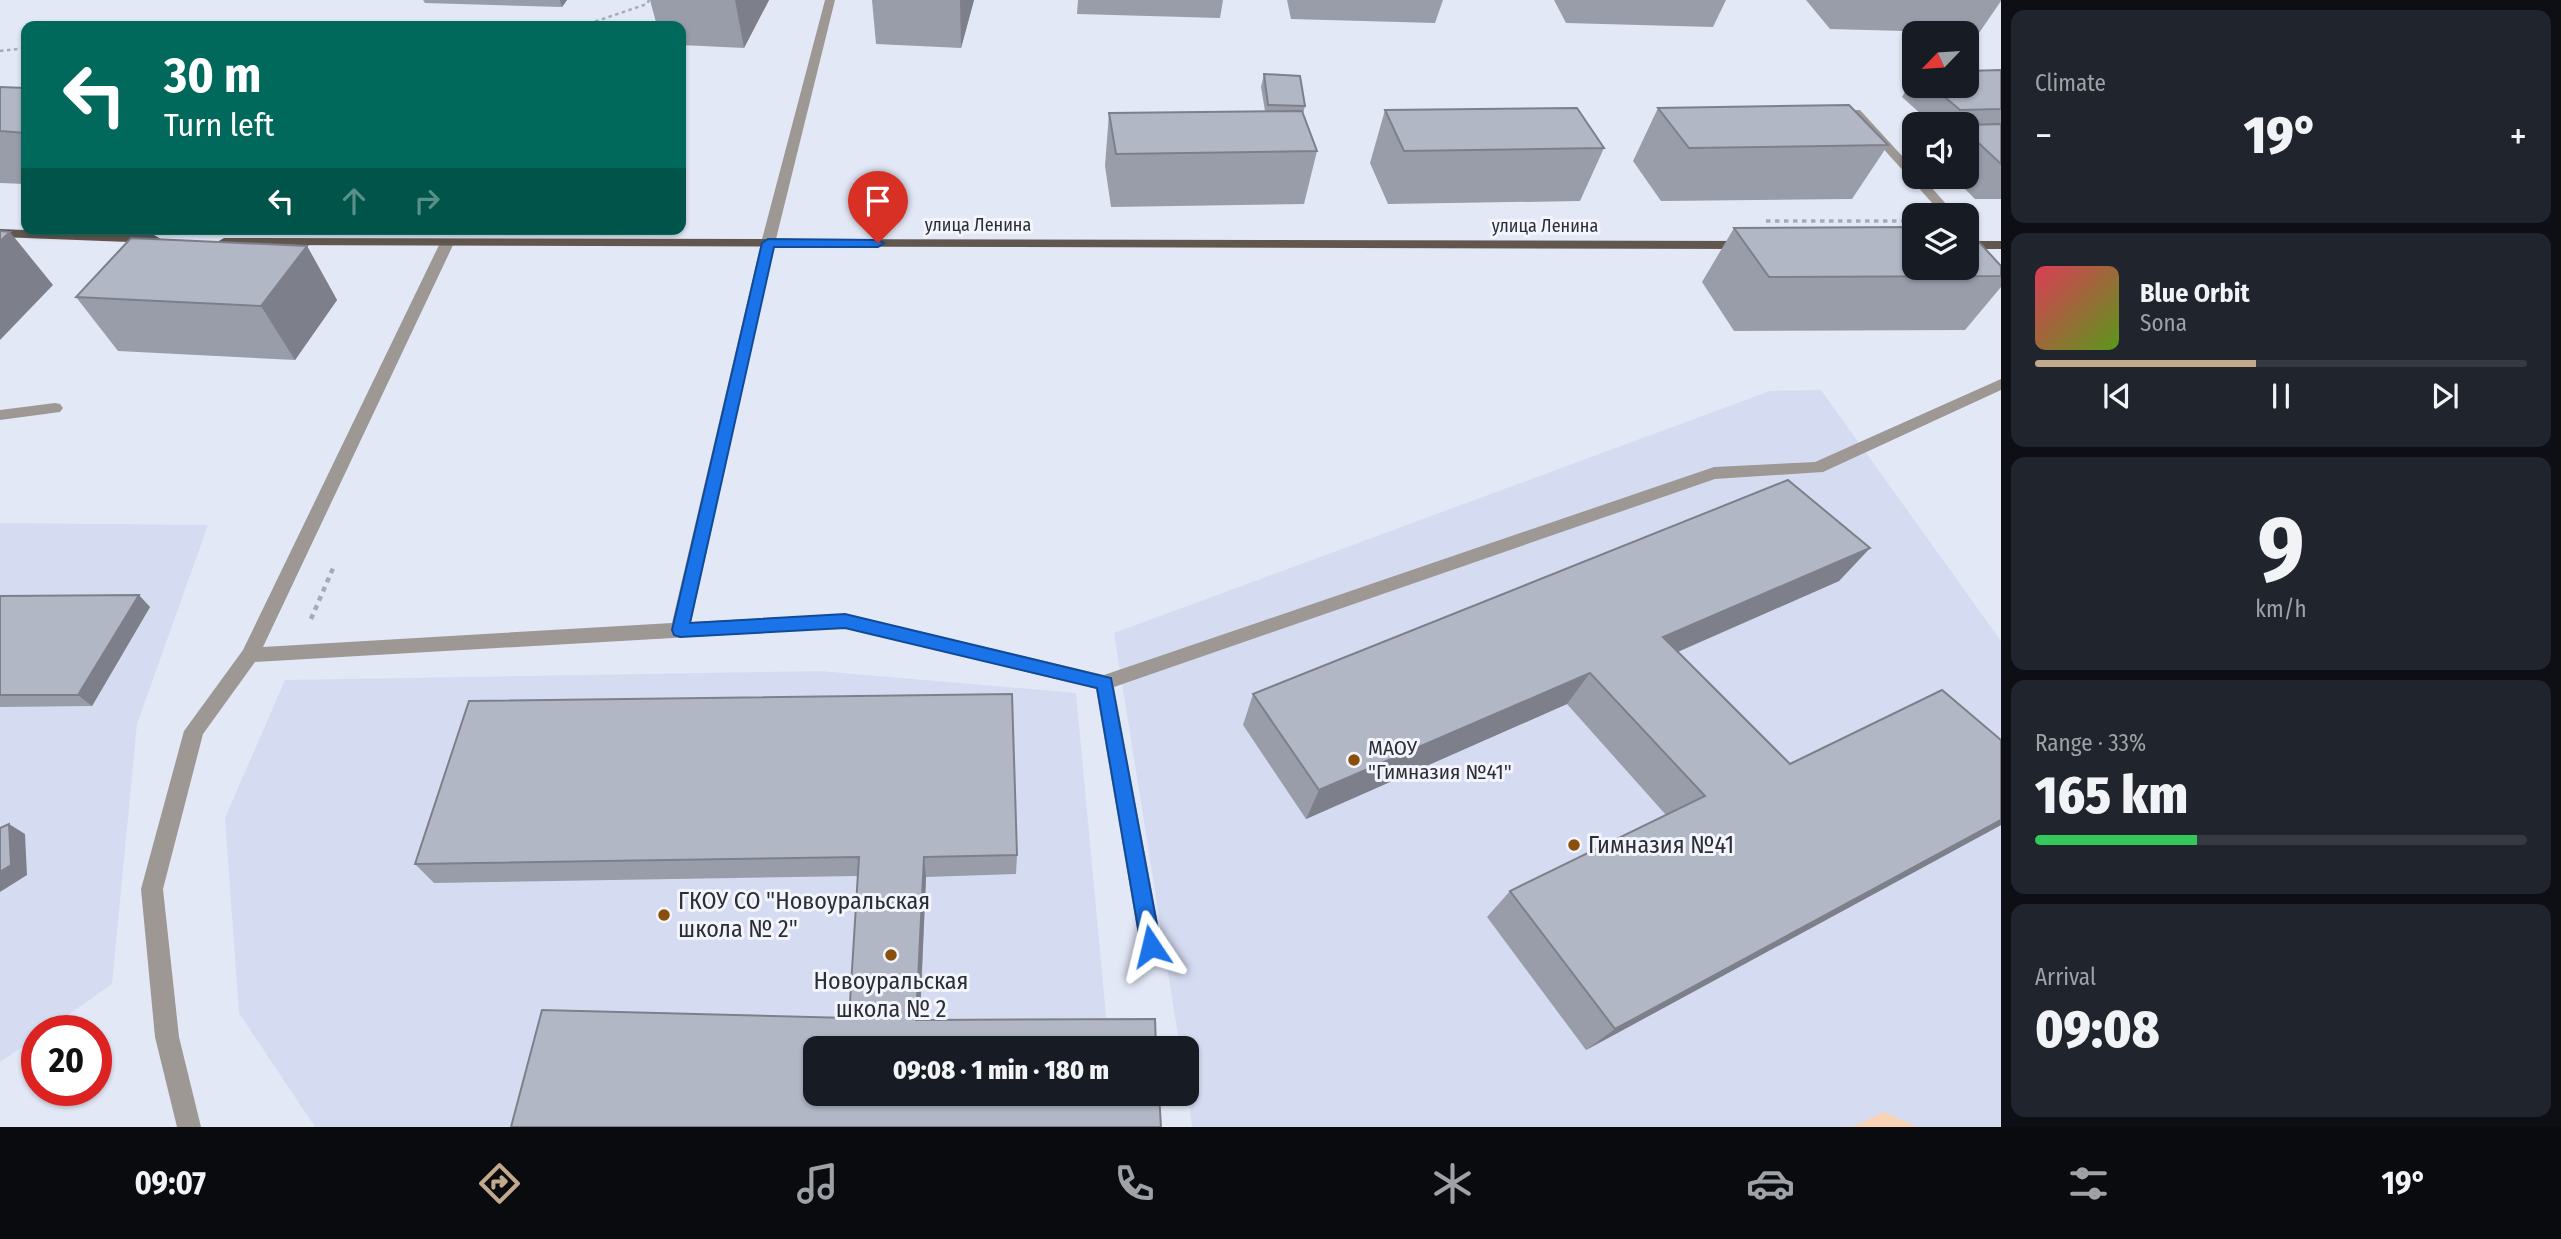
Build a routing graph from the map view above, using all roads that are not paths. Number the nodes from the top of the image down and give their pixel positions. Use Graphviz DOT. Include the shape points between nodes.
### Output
graph roads {
  1 [pos="830,0"];
  2 [pos="1856,111"];
  3 [pos="1902,162"];
  4 [pos="1927,189"];
  5 [pos="1939,203"];
  6 [pos="0,233"];
  7 [pos="21,234"];
  8 [pos="50,235"];
  9 [pos="175,240"];
  10 [pos="215,242"];
  11 [pos="447,243"];
  12 [pos="768,243"];
  13 [pos="1762,245"];
  14 [pos="1979,245"];
  15 [pos="2001,245"];
  16 [pos="2001,384"];
  17 [pos="55,408"];
  18 [pos="0,415"];
  19 [pos="680,630"];
  20 [pos="250,655"];
  21 [pos="1104,683"];
  22 [pos="1151,946"];
  23 [pos="188,1127"];
  1 -- 12 [label="street"];
  2 -- 3 [label="street"];
  4 -- 5 [label="street"];
  6 -- 7 [label="main road"];
  8 -- 9 [label="main road"];
  10 -- 11 [label="main road, улица Ленина"];
  11 -- 12 [label="main road, улица Ленина"];
  11 -- 20 [label="street"];
  12 -- 13 [label="main road, улица Ленина"];
  12 -- 19 [label="street"];
  14 -- 15 [label="main road"];
  16 -- 21 [label="street" via="1817,468 1714,473"];
  17 -- 18 [label="street"];
  19 -- 20 [label="street"];
  19 -- 21 [label="street" via="845,621"];
  20 -- 23 [label="street" via="194,731 152,889 167,1037"];
  21 -- 22 [label="street"];
}
